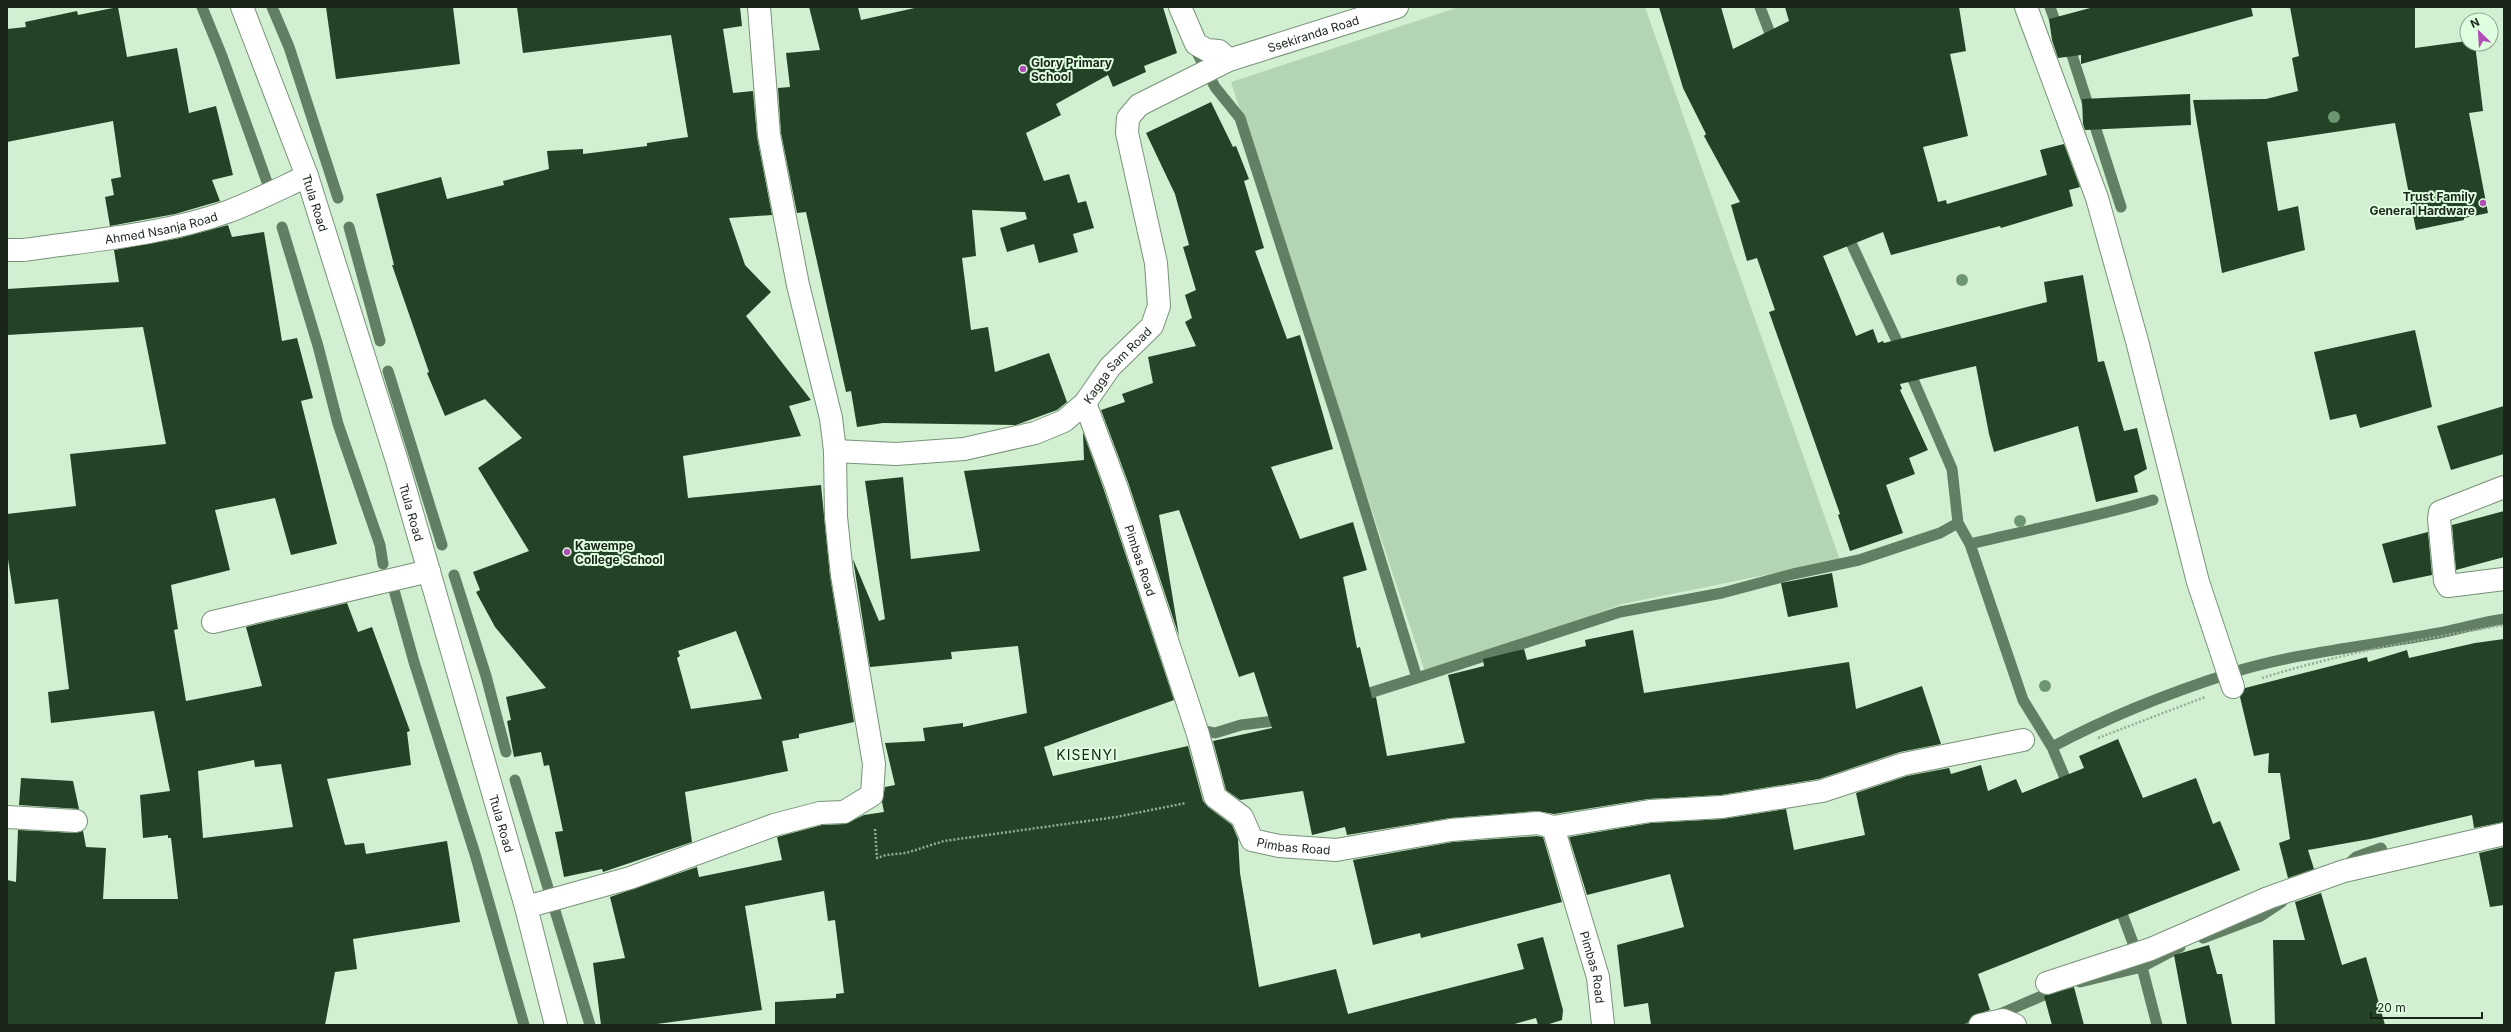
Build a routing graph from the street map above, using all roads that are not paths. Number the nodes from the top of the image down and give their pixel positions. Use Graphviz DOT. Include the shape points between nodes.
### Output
graph roads {
  1 [pos="242,7"];
  2 [pos="759,7"];
  3 [pos="1180,7"];
  4 [pos="1397,7"];
  5 [pos="2026,7"];
  6 [pos="1229,60"];
  7 [pos="307,176"];
  8 [pos="7,250"];
  9 [pos="1085,403"];
  10 [pos="835,452"];
  11 [pos="2504,487"];
  12 [pos="429,571"];
  13 [pos="2504,579"];
  14 [pos="213,622"];
  15 [pos="2233,687"];
  16 [pos="2023,740"];
  17 [pos="7,817"];
  18 [pos="76,821"];
  19 [pos="1554,827"];
  20 [pos="2504,834"];
  21 [pos="526,907"];
  22 [pos="2047,983"];
  23 [pos="556,1025"];
  24 [pos="1603,1025"];
  25 [pos="1980,1025"];
  26 [pos="2015,1025"];
  1 -- 7 [label="street, Ttula Road"];
  2 -- 10 [label="street" via="769,135 798,284 831,418"];
  3 -- 6 [label="street" via="1196,44 1207,50 1219,52"];
  4 -- 6 [label="street, Ssekiranda Road"];
  5 -- 15 [label="street" via="2097,198 2137,341 2198,582"];
  6 -- 9 [label="street, Kagga Sam Road" via="1139,105 1128,118 1127,133 1156,263 1159,306 1152,326 1110,367"];
  7 -- 8 [label="street, Ahmed Nsanja Road" via="228,212 202,220 128,235 24,250"];
  7 -- 12 [label="street, Ttula Road"];
  9 -- 10 [label="street, Kagga Sam Road" via="1064,421 1035,433 964,449 896,454"];
  9 -- 19 [label="street, Pimbas Road" via="1116,486 1198,734 1215,797 1242,817 1252,840 1279,846 1336,850 1451,830 1538,823"];
  10 -- 21 [label="street" via="836,517 842,575 874,764 872,795 844,812 820,813 774,825 630,878"];
  11 -- 13 [label="street" via="2440,512 2439,519 2445,581 2448,586"];
  12 -- 14 [label="street"];
  12 -- 21 [label="street, Ttula Road"];
  16 -- 19 [label="street" via="1904,764 1822,791 1722,807 1650,811"];
  17 -- 18 [label="street"];
  19 -- 24 [label="street, Pimbas Road" via="1598,977"];
  20 -- 22 [label="street" via="2344,871 2268,898 2151,948"];
  21 -- 23 [label="street, Ttula Road"];
  25 -- 26 [label="street" via="2003,1020"];
}
